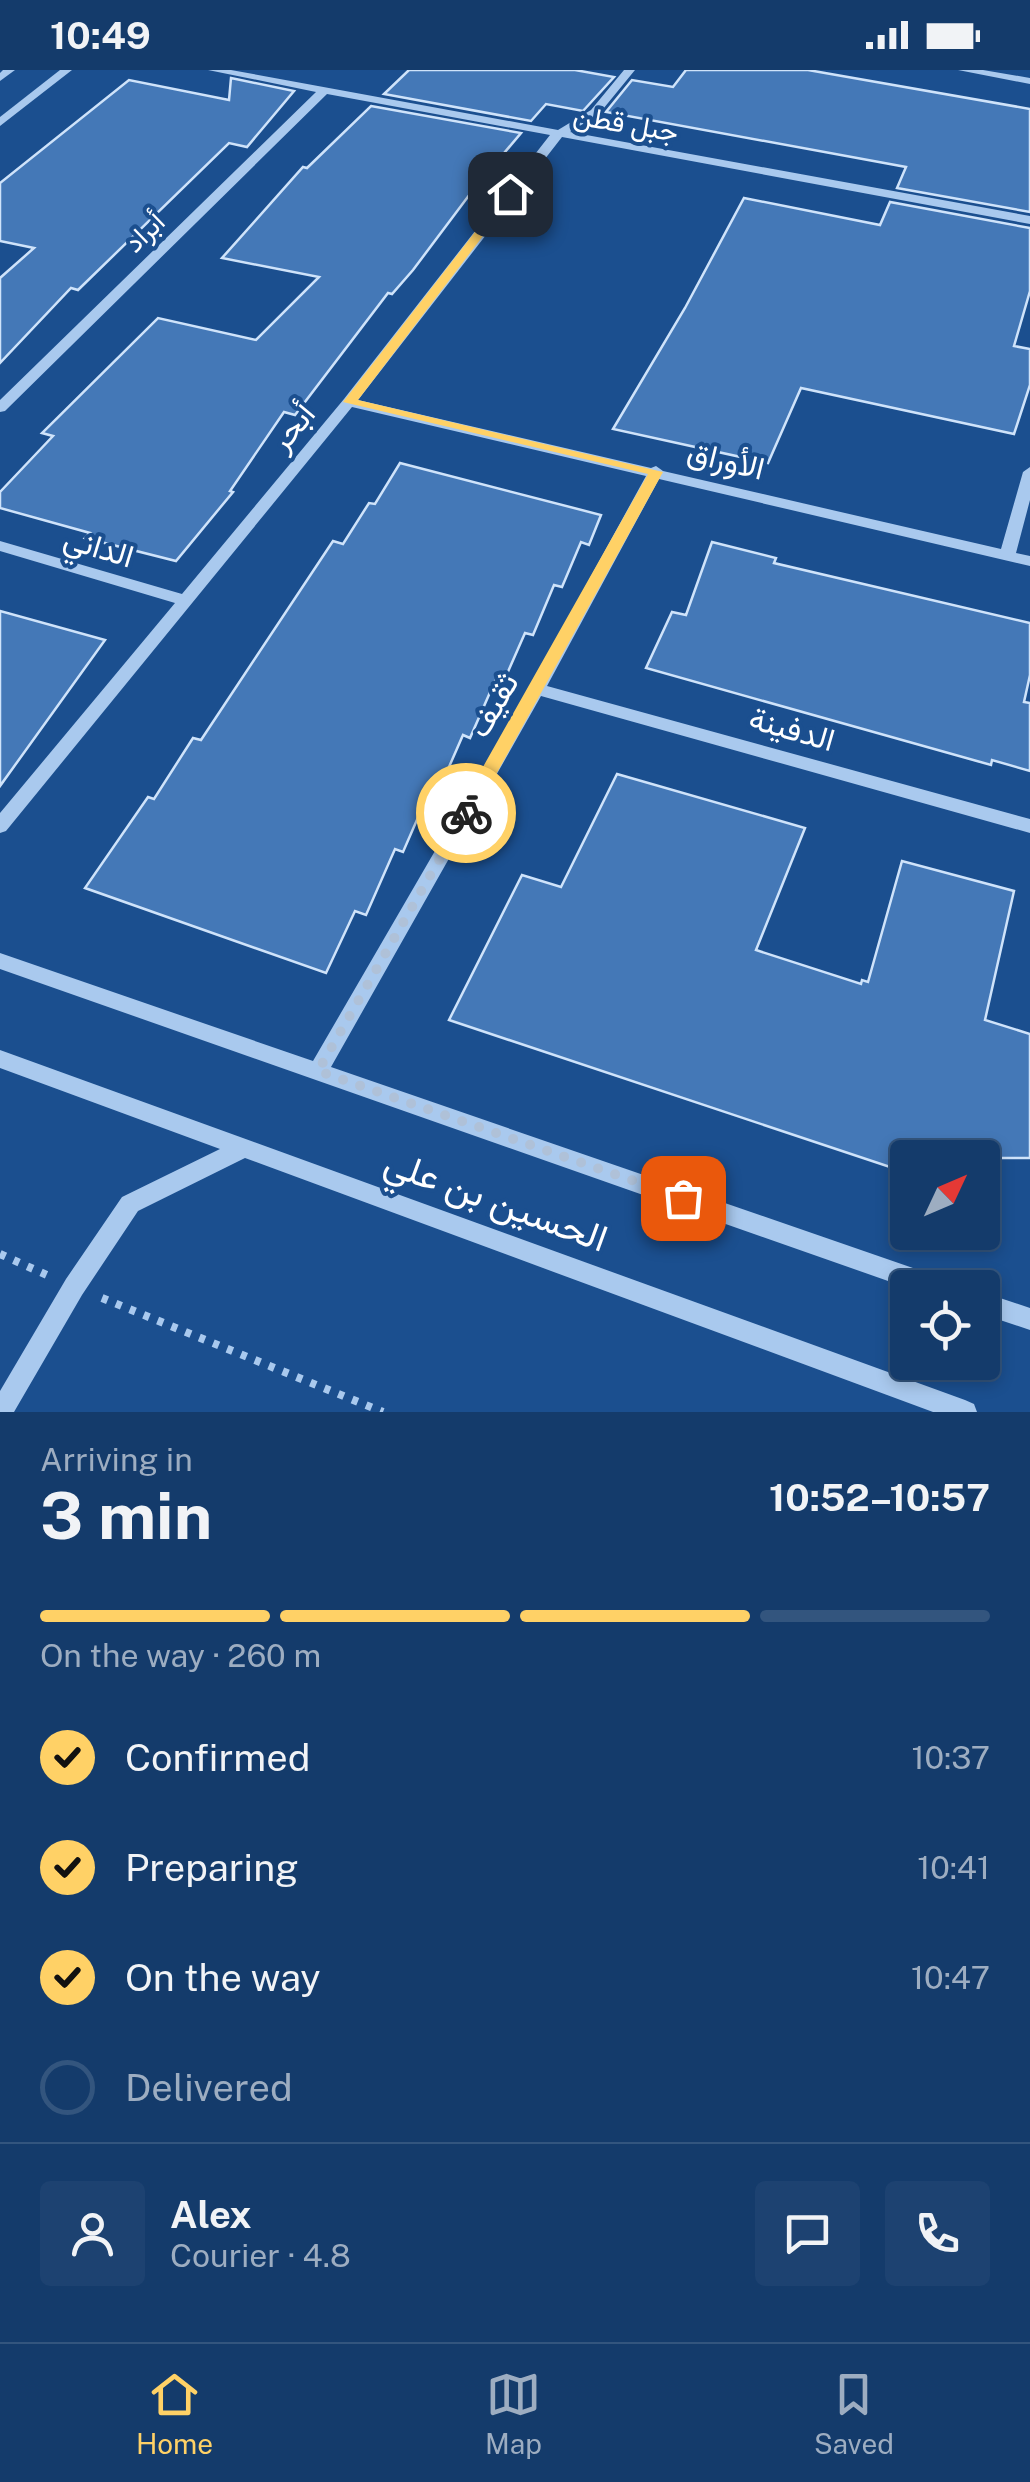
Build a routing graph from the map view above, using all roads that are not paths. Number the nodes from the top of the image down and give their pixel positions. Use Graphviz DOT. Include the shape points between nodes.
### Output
graph roads {
  1 [pos="10,70"];
  2 [pos="66,70"];
  3 [pos="214,70"];
  4 [pos="630,70"];
  5 [pos="963,70"];
  6 [pos="0,78"];
  7 [pos="1030,81"];
  8 [pos="324,91"];
  9 [pos="0,123"];
  10 [pos="556,136"];
  11 [pos="1030,220"];
  12 [pos="349,402"];
  13 [pos="0,408"];
  14 [pos="656,472"];
  15 [pos="1030,472"];
  16 [pos="0,546"];
  17 [pos="1008,556"];
  18 [pos="1030,561"];
  19 [pos="183,600"];
  20 [pos="537,689"];
  21 [pos="0,826"];
  22 [pos="1030,826"];
  23 [pos="0,961"];
  24 [pos="0,1059"];
  25 [pos="318,1071"];
  26 [pos="244,1148"];
  27 [pos="890,1271"];
  28 [pos="1000,1309"];
  29 [pos="1030,1319"];
  30 [pos="1,1412"];
  31 [pos="965,1412"];
  1 -- 6 [label="street"];
  2 -- 9 [label="street"];
  3 -- 8 [label="street, جبل قطن"];
  4 -- 10 [label="street, أبحر" via="595,112"];
  5 -- 7 [label="street"];
  8 -- 10 [label="street, جبل قطن"];
  8 -- 13 [label="street, أبراد"];
  10 -- 11 [label="street, جبل قطن"];
  10 -- 12 [label="street, أبحر"];
  12 -- 14 [label="street, الأوراق"];
  12 -- 19 [label="street, أبحر"];
  14 -- 17 [label="street, الأوراق"];
  14 -- 20 [label="street, ثقيف"];
  15 -- 17 [label="street"];
  16 -- 19 [label="street, الداني"];
  17 -- 18 [label="street, الأوراق"];
  19 -- 21 [label="street, أبحر"];
  20 -- 22 [label="street, الدفينة"];
  20 -- 25 [label="street, ثقيف"];
  23 -- 25 [label="street, الحسين بن علي"];
  24 -- 26 [label="street, الحسين بن علي"];
  25 -- 27 [label="street, الحسين بن علي"];
  26 -- 30 [label="street" via="130,1204"];
  26 -- 31 [label="street, الحسين بن علي"];
  28 -- 29 [label="street"];
}
